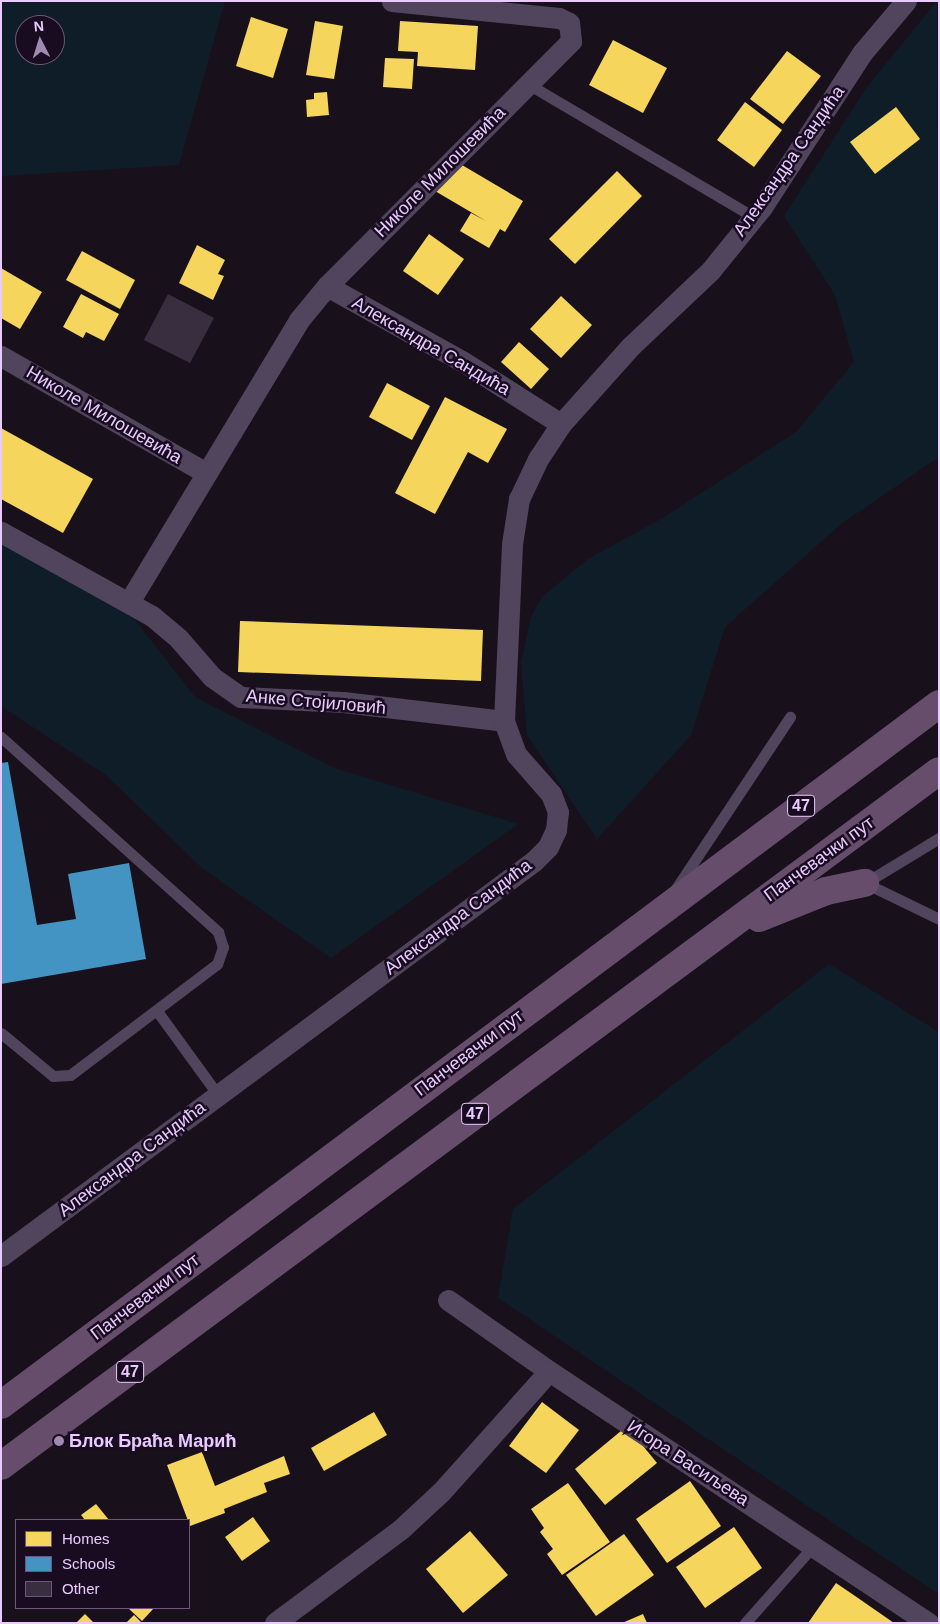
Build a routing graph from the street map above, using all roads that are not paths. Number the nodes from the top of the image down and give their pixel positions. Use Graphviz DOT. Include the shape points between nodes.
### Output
graph roads {
  1 [pos="392,1"];
  2 [pos="906,1"];
  3 [pos="528,84"];
  4 [pos="754,217"];
  5 [pos="326,286"];
  6 [pos="1,356"];
  7 [pos="561,424"];
  8 [pos="206,474"];
  9 [pos="1,532"];
  10 [pos="128,602"];
  11 [pos="939,704"];
  12 [pos="790,717"];
  13 [pos="504,720"];
  14 [pos="1,737"];
  15 [pos="939,770"];
  16 [pos="939,838"];
  17 [pos="864,883"];
  18 [pos="664,908"];
  19 [pos="939,919"];
  20 [pos="694,952"];
  21 [pos="157,1012"];
  22 [pos="1,1033"];
  23 [pos="218,1095"];
  24 [pos="1,1256"];
  25 [pos="448,1300"];
  26 [pos="549,1372"];
  27 [pos="1,1405"];
  28 [pos="1,1466"];
  29 [pos="814,1545"];
  30 [pos="275,1623"];
  31 [pos="745,1623"];
  32 [pos="930,1623"];
  1 -- 3 [label="street, Николе Милошевића" via="558,18 569,23 572,41"];
  2 -- 4 [label="street, Александра Сандића" via="862,53"];
  3 -- 4 [label="lane"];
  3 -- 5 [label="street, Николе Милошевића"];
  4 -- 7 [label="street, Александра Сандића" via="711,270 631,346"];
  5 -- 7 [label="street, Александра Сандића" via="462,361"];
  5 -- 8 [label="street, Николе Милошевића" via="282,346"];
  6 -- 8 [label="street, Николе Милошевића"];
  7 -- 13 [label="street, Александра Сандића" via="538,459 519,499 512,544"];
  8 -- 10 [label="street, Николе Милошевића"];
  9 -- 10 [label="street, Анке Стојиловић"];
  10 -- 13 [label="street, Анке Стојиловић" via="152,616 179,639 212,677 240,697 344,702"];
  11 -- 18 [label="main road, Панчевачки пут / 47"];
  12 -- 18 [label="lane"];
  13 -- 23 [label="street, Александра Сандића" via="516,754 551,794 558,812 556,830 548,847 534,861"];
  14 -- 21 [label="lane" via="218,932 223,947 217,964"];
  15 -- 20 [label="main road, Панчевачки пут / 47"];
  16 -- 17 [label="lane"];
  17 -- 19 [label="lane"];
  17 -- 20 [label="main road" via="826,891 778,908"];
  18 -- 27 [label="main road, Панчевачки пут / 47"];
  20 -- 28 [label="main road, Панчевачки пут / 47"];
  21 -- 22 [label="lane" via="70,1075 53,1076"];
  21 -- 23 [label="lane"];
  23 -- 24 [label="street, Александра Сандића"];
  25 -- 26 [label="street, Игора Васиљева"];
  26 -- 29 [label="street, Игора Васиљева"];
  26 -- 30 [label="street" via="441,1492 401,1529"];
  29 -- 31 [label="lane"];
  29 -- 32 [label="street, Игора Васиљева"];
}
